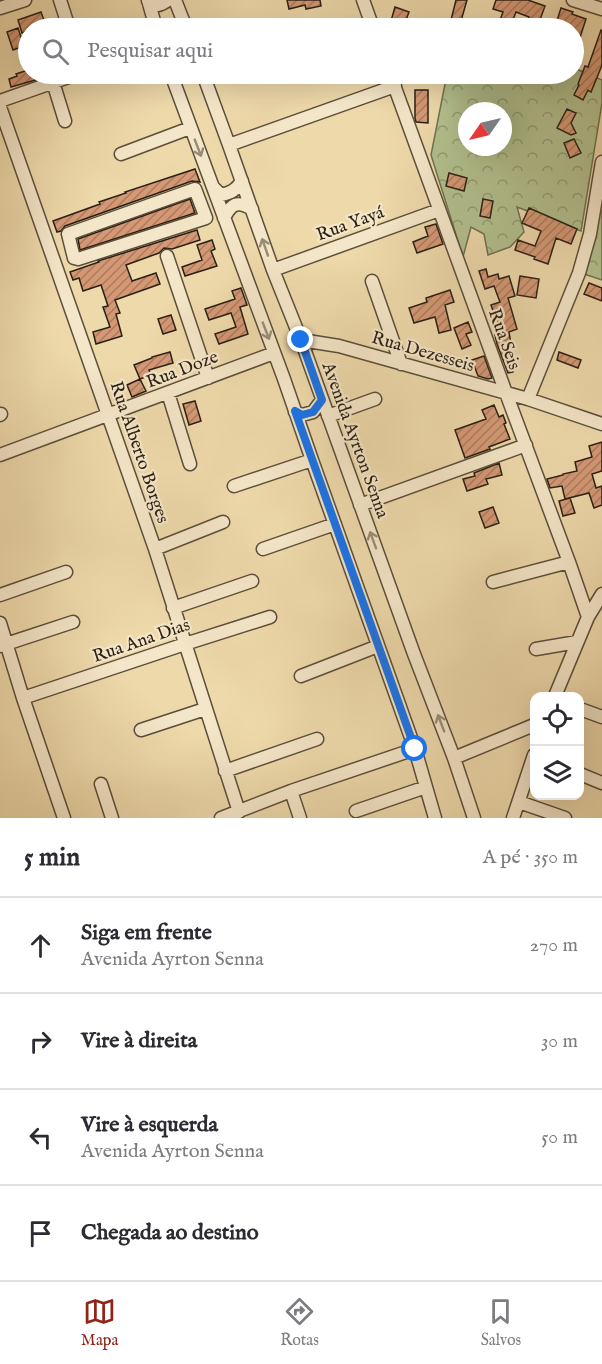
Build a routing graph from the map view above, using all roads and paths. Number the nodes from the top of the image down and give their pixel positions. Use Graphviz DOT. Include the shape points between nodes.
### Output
graph roads {
  1 [pos="25,0"];
  2 [pos="60,0"];
  3 [pos="168,0"];
  4 [pos="176,0"];
  5 [pos="363,0"];
  6 [pos="573,0"];
  7 [pos="148,1"];
  8 [pos="0,8"];
  9 [pos="602,9"];
  10 [pos="66,18"];
  11 [pos="153,18"];
  12 [pos="182,18"];
  13 [pos="369,18"];
  14 [pos="48,84"];
  15 [pos="55,84"];
  16 [pos="175,84"];
  17 [pos="207,84"];
  18 [pos="395,86"];
  19 [pos="0,101"];
  20 [pos="0,107"];
  21 [pos="65,121"];
  22 [pos="190,128"];
  23 [pos="229,145"];
  24 [pos="121,154"];
  25 [pos="602,162"];
  26 [pos="242,181"];
  27 [pos="212,186"];
  28 [pos="218,203"];
  29 [pos="203,209"];
  30 [pos="252,210"];
  31 [pos="439,210"];
  32 [pos="224,219"];
  33 [pos="167,256"];
  34 [pos="273,270"];
  35 [pos="372,281"];
  36 [pos="301,340"];
  37 [pos="274,353"];
  38 [pos="401,364"];
  39 [pos="208,378"];
  40 [pos="168,393"];
  41 [pos="506,393"];
  42 [pos="375,399"];
  43 [pos="528,399"];
  44 [pos="322,400"];
  45 [pos="295,411"];
  46 [pos="109,415"];
  47 [pos="328,416"];
  48 [pos="602,424"];
  49 [pos="526,445"];
  50 [pos="0,455"];
  51 [pos="312,460"];
  52 [pos="190,464"];
  53 [pos="234,486"];
  54 [pos="360,506"];
  55 [pos="223,522"];
  56 [pos="335,524"];
  57 [pos="154,549"];
  58 [pos="263,549"];
  59 [pos="569,562"];
  60 [pos="66,572"];
  61 [pos="252,581"];
  62 [pos="493,582"];
  63 [pos="602,594"];
  64 [pos="0,595"];
  65 [pos="173,608"];
  66 [pos="270,617"];
  67 [pos="588,617"];
  68 [pos="72,622"];
  69 [pos="0,623"];
  70 [pos="577,642"];
  71 [pos="185,644"];
  72 [pos="3,645"];
  73 [pos="378,646"];
  74 [pos="536,649"];
  75 [pos="301,676"];
  76 [pos="557,692"];
  77 [pos="23,698"];
  78 [pos="205,709"];
  79 [pos="584,711"];
  80 [pos="602,717"];
  81 [pos="530,727"];
  82 [pos="141,730"];
  83 [pos="317,739"];
  84 [pos="415,749"];
  85 [pos="454,758"];
  86 [pos="530,769"];
  87 [pos="225,771"];
  88 [pos="584,776"];
  89 [pos="602,783"];
  90 [pos="101,784"];
  91 [pos="426,787"];
  92 [pos="291,792"];
  93 [pos="519,802"];
  94 [pos="356,811"];
  95 [pos="239,812"];
  96 [pos="64,818"];
  97 [pos="112,818"];
  98 [pos="221,818"];
  99 [pos="300,818"];
  100 [pos="435,818"];
  101 [pos="474,818"];
  102 [pos="513,818"];
  103 [pos="564,818"];
  1 -- 8 [label="street"];
  2 -- 10 [label="street"];
  3 -- 7 [label="street" via="160,6"];
  4 -- 12 [label="street"];
  5 -- 13 [label="street"];
  6 -- 9 [label="street"];
  7 -- 11 [label="street"];
  14 -- 19 [label="street"];
  15 -- 21 [label="street"];
  16 -- 22 [label="street"];
  17 -- 23 [label="street, Avenida Ayrton Senna"];
  18 -- 23 [label="street"];
  18 -- 31 [label="street, Rua Seis"];
  20 -- 46 [label="street, Rua Alberto Borges"];
  22 -- 24 [label="street"];
  22 -- 27 [label="street, one-way"];
  23 -- 26 [label="street, Avenida Ayrton Senna"];
  25 -- 43 [label="street" via="591,234 579,273"];
  26 -- 27 [label="street" via="229,194 221,195"];
  26 -- 30 [label="street, Avenida Ayrton Senna"];
  27 -- 28 [label="street"];
  28 -- 29 [label="street"];
  28 -- 32 [label="street"];
  29 -- 29 [label="street" via="195,189 67,236 74,258 78,259 206,218"];
  30 -- 32 [label="street" via="244,204 237,205 229,208"];
  34 -- 30 [label="street, Avenida Ayrton Senna, one-way"];
  31 -- 34 [label="street, Rua Yayá"];
  31 -- 41 [label="street, Rua Seis"];
  32 -- 37 [label="street, one-way"];
  33 -- 39 [label="street"];
  34 -- 36 [label="street, Avenida Ayrton Senna"];
  35 -- 38 [label="street"];
  36 -- 38 [label="street, Rua Dezesseis" via="339,346"];
  36 -- 44 [label="street, Avenida Ayrton Senna"];
  37 -- 39 [label="street, Rua Doze"];
  37 -- 45 [label="street"];
  38 -- 41 [label="street, Rua Dezesseis"];
  39 -- 40 [label="street, Rua Doze"];
  40 -- 46 [label="street, Rua Doze"];
  40 -- 52 [label="street"];
  41 -- 43 [label="street, Rua Dezesseis"];
  41 -- 49 [label="street, Rua Seis"];
  42 -- 47 [label="street"];
  43 -- 48 [label="street, Rua Dezesseis"];
  44 -- 45 [label="street" via="313,412 302,415"];
  44 -- 47 [label="street, Avenida Ayrton Senna"];
  45 -- 51 [label="street"];
  46 -- 50 [label="street, Rua Doze"];
  46 -- 57 [label="street, Rua Alberto Borges"];
  47 -- 54 [label="street, Avenida Ayrton Senna"];
  49 -- 54 [label="street"];
  49 -- 59 [label="street, Rua Seis"];
  51 -- 53 [label="street"];
  51 -- 56 [label="street"];
  85 -- 54 [label="street, Avenida Ayrton Senna, one-way"];
  55 -- 57 [label="street"];
  56 -- 58 [label="street"];
  56 -- 73 [label="street"];
  57 -- 65 [label="street, Rua Alberto Borges"];
  59 -- 62 [label="street"];
  59 -- 67 [label="street, Rua Seis"];
  60 -- 64 [label="street"];
  61 -- 65 [label="street"];
  63 -- 67 [label="street"];
  65 -- 71 [label="street, Rua Alberto Borges"];
  66 -- 71 [label="street, Rua Ana Dias"];
  67 -- 70 [label="street"];
  68 -- 72 [label="street"];
  69 -- 72 [label="street"];
  70 -- 74 [label="street"];
  70 -- 76 [label="street"];
  71 -- 77 [label="street, Rua Ana Dias"];
  71 -- 78 [label="street, Rua Alberto Borges"];
  72 -- 77 [label="street"];
  73 -- 75 [label="street"];
  73 -- 84 [label="street"];
  77 -- 96 [label="street"];
  78 -- 82 [label="street"];
  78 -- 87 [label="street, Rua Alberto Borges"];
  79 -- 80 [label="street"];
  81 -- 85 [label="street"];
  83 -- 87 [label="street"];
  84 -- 91 [label="street"];
  84 -- 92 [label="street"];
  85 -- 101 [label="street, Avenida Ayrton Senna"];
  86 -- 93 [label="street"];
  87 -- 95 [label="street, Rua Alberto Borges"];
  88 -- 89 [label="street"];
  90 -- 97 [label="street"];
  91 -- 94 [label="street"];
  91 -- 100 [label="street"];
  92 -- 95 [label="street"];
  92 -- 99 [label="street"];
  93 -- 102 [label="street"];
  93 -- 103 [label="street"];
  95 -- 98 [label="street"];
}
